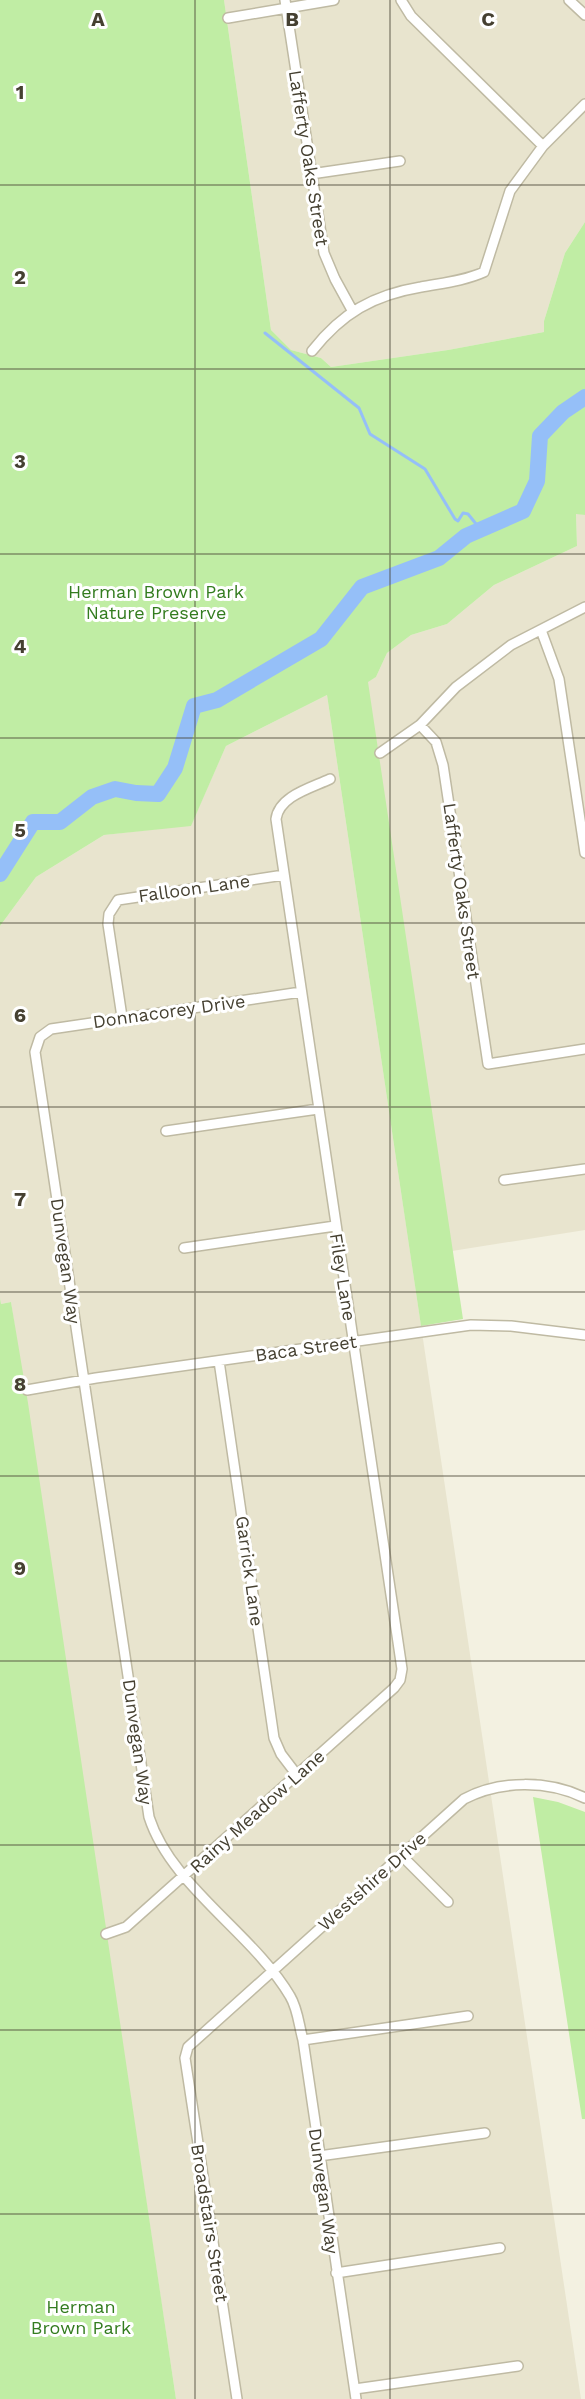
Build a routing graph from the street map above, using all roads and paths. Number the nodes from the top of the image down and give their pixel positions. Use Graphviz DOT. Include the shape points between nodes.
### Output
graph roads {
  1 [pos="334,0"];
  2 [pos="400,0"];
  3 [pos="570,0"];
  4 [pos="286,5"];
  5 [pos="585,15"];
  6 [pos="228,18"];
  7 [pos="585,104"];
  8 [pos="543,146"];
  9 [pos="399,161"];
  10 [pos="310,174"];
  11 [pos="352,310"];
  12 [pos="312,351"];
  13 [pos="585,607"];
  14 [pos="541,630"];
  15 [pos="420,725"];
  16 [pos="380,753"];
  17 [pos="330,779"];
  18 [pos="585,853"];
  19 [pos="284,875"];
  20 [pos="301,992"];
  21 [pos="122,1017"];
  22 [pos="40,1037"];
  23 [pos="585,1049"];
  24 [pos="318,1109"];
  25 [pos="166,1131"];
  26 [pos="585,1169"];
  27 [pos="504,1180"];
  28 [pos="335,1226"];
  29 [pos="184,1248"];
  30 [pos="585,1335"];
  31 [pos="353,1342"];
  32 [pos="219,1360"];
  33 [pos="84,1380"];
  34 [pos="27,1390"];
  35 [pos="400,1680"];
  36 [pos="297,1775"];
  37 [pos="585,1798"];
  38 [pos="401,1855"];
  39 [pos="185,1875"];
  40 [pos="447,1902"];
  41 [pos="106,1934"];
  42 [pos="271,1971"];
  43 [pos="468,2016"];
  44 [pos="303,2040"];
  45 [pos="188,2047"];
  46 [pos="485,2133"];
  47 [pos="319,2156"];
  48 [pos="500,2248"];
  49 [pos="336,2273"];
  50 [pos="518,2366"];
  51 [pos="356,2394"];
  52 [pos="237,2399"];
  1 -- 4 [label="street"];
  2 -- 8 [label="street" via="411,16"];
  3 -- 5 [label="street"];
  4 -- 6 [label="street"];
  4 -- 10 [label="street, Lafferty Oaks Street"];
  7 -- 8 [label="street"];
  8 -- 11 [label="street" via="510,190 484,272 472,278 404,290"];
  9 -- 10 [label="street"];
  10 -- 11 [label="street, Lafferty Oaks Street" via="324,253"];
  11 -- 12 [label="street"];
  13 -- 14 [label="street"];
  14 -- 15 [label="street" via="511,645 456,687"];
  14 -- 18 [label="street" via="559,679"];
  15 -- 16 [label="street"];
  15 -- 23 [label="street, Lafferty Oaks Street" via="436,742 443,765 488,1064"];
  17 -- 19 [label="street, Filey Lane" via="284,802 277,811"];
  19 -- 20 [label="street, Filey Lane"];
  19 -- 21 [label="street, Falloon Lane" via="118,900 108,924"];
  20 -- 21 [label="street, Donnacorey Drive"];
  20 -- 24 [label="street, Filey Lane"];
  21 -- 22 [label="street, Donnacorey Drive" via="51,1029"];
  22 -- 33 [label="street, Dunvegan Way" via="35,1052"];
  24 -- 25 [label="street"];
  24 -- 28 [label="street, Filey Lane"];
  26 -- 27 [label="street"];
  28 -- 29 [label="street"];
  28 -- 31 [label="street, Filey Lane"];
  30 -- 31 [label="street, Baca Street" via="471,1325"];
  31 -- 32 [label="street, Baca Street"];
  31 -- 35 [label="street, Filey Lane" via="402,1668"];
  32 -- 33 [label="street, Baca Street"];
  32 -- 36 [label="street, Garrick Lane" via="274,1738"];
  33 -- 34 [label="street, Baca Street"];
  33 -- 39 [label="street, Dunvegan Way" via="149,1817 161,1846"];
  35 -- 36 [label="street, Rainy Meadow Lane"];
  36 -- 39 [label="street, Rainy Meadow Lane"];
  37 -- 38 [label="street, Westshire Drive" via="533,1785 492,1787 464,1799"];
  38 -- 40 [label="street"];
  38 -- 42 [label="street, Westshire Drive"];
  39 -- 41 [label="street, Rainy Meadow Lane" via="126,1927"];
  39 -- 42 [label="street, Dunvegan Way"];
  42 -- 44 [label="street, Dunvegan Way" via="290,1997"];
  42 -- 45 [label="street, Westshire Drive"];
  43 -- 44 [label="street"];
  44 -- 47 [label="street, Dunvegan Way"];
  45 -- 52 [label="street, Broadstairs Street" via="185,2058"];
  46 -- 47 [label="street"];
  47 -- 49 [label="street, Dunvegan Way"];
  48 -- 49 [label="street"];
  49 -- 51 [label="street, Dunvegan Way"];
  50 -- 51 [label="street"];
}
